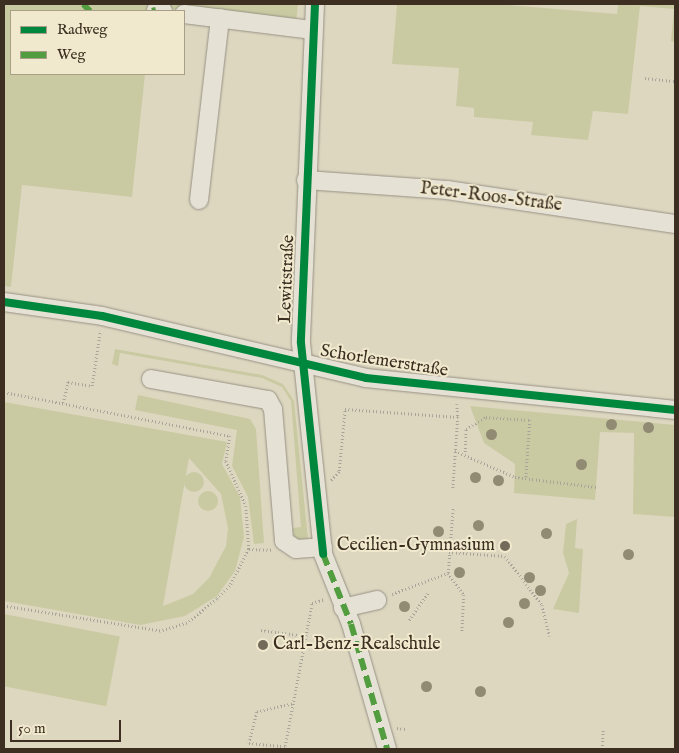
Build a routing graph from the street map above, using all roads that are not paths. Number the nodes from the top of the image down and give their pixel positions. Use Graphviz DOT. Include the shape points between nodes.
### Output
graph roads {
  1 [pos="315,4"];
  2 [pos="185,14"];
  3 [pos="220,18"];
  4 [pos="313,30"];
  5 [pos="306,180"];
  6 [pos="199,200"];
  7 [pos="675,224"];
  8 [pos="4,302"];
  9 [pos="305,364"];
  10 [pos="151,379"];
  11 [pos="675,410"];
  12 [pos="323,550"];
  13 [pos="377,600"];
  14 [pos="340,601"];
  15 [pos="387,749"];
  1 -- 4 [label="street, Lewitstraße"];
  2 -- 3 [label="street"];
  3 -- 4 [label="street"];
  3 -- 6 [label="street"];
  4 -- 5 [label="street, Lewitstraße" via="318,68 317,102"];
  5 -- 7 [label="street, Peter-Roos-Straße" via="447,190"];
  5 -- 9 [label="street, Lewitstraße" via="301,342"];
  8 -- 9 [label="street, Schorlemerstraße" via="102,316"];
  9 -- 11 [label="street, Schorlemerstraße" via="410,383"];
  9 -- 12 [label="street, Lewitstraße"];
  10 -- 12 [label="street" via="268,400 273,408 284,541 296,549"];
  12 -- 14 [label="street, Lewitstraße"];
  13 -- 14 [label="street"];
  14 -- 15 [label="street, Lewitstraße"];
}
